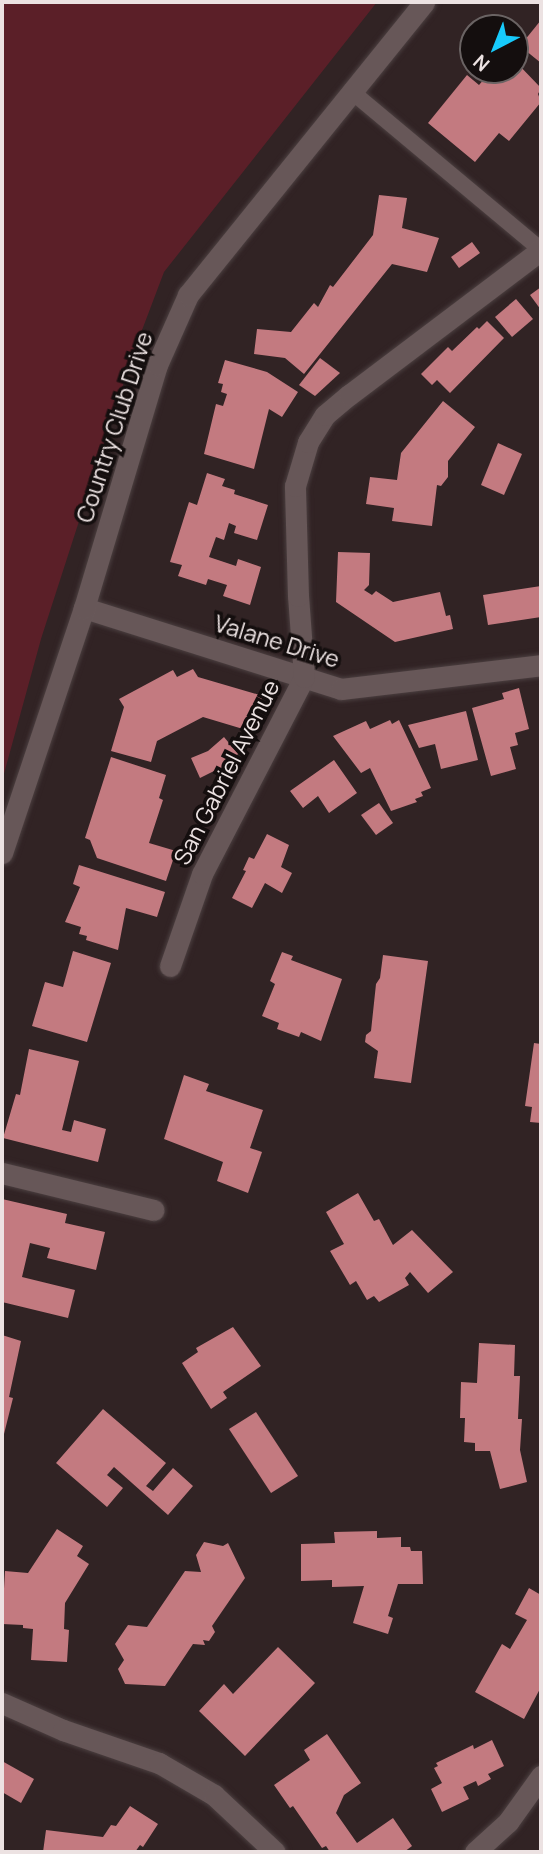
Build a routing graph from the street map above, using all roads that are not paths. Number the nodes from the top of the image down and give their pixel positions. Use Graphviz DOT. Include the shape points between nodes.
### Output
graph roads {
  1 [pos="424,2"];
  2 [pos="351,91"];
  3 [pos="541,250"];
  4 [pos="85,608"];
  5 [pos="541,665"];
  6 [pos="304,677"];
  7 [pos="2,853"];
  8 [pos="170,966"];
  9 [pos="2,1173"];
  10 [pos="154,1210"];
  11 [pos="2,1703"];
  12 [pos="541,1776"];
  13 [pos="275,1852"];
  14 [pos="475,1852"];
  1 -- 2 [label="street, Country Club Drive"];
  2 -- 3 [label="lane"];
  2 -- 4 [label="street, Country Club Drive" via="188,295 157,365"];
  3 -- 6 [label="street, San Gabriel Avenue" via="349,395 325,415 308,442 295,486"];
  4 -- 6 [label="street, Valane Drive"];
  4 -- 7 [label="street, Country Club Drive"];
  5 -- 6 [label="street, Valane Drive" via="341,689"];
  6 -- 8 [label="street, San Gabriel Avenue" via="202,874"];
  9 -- 10 [label="street"];
  11 -- 13 [label="street" via="159,1763 214,1795"];
  12 -- 14 [label="street" via="508,1822"];
}
